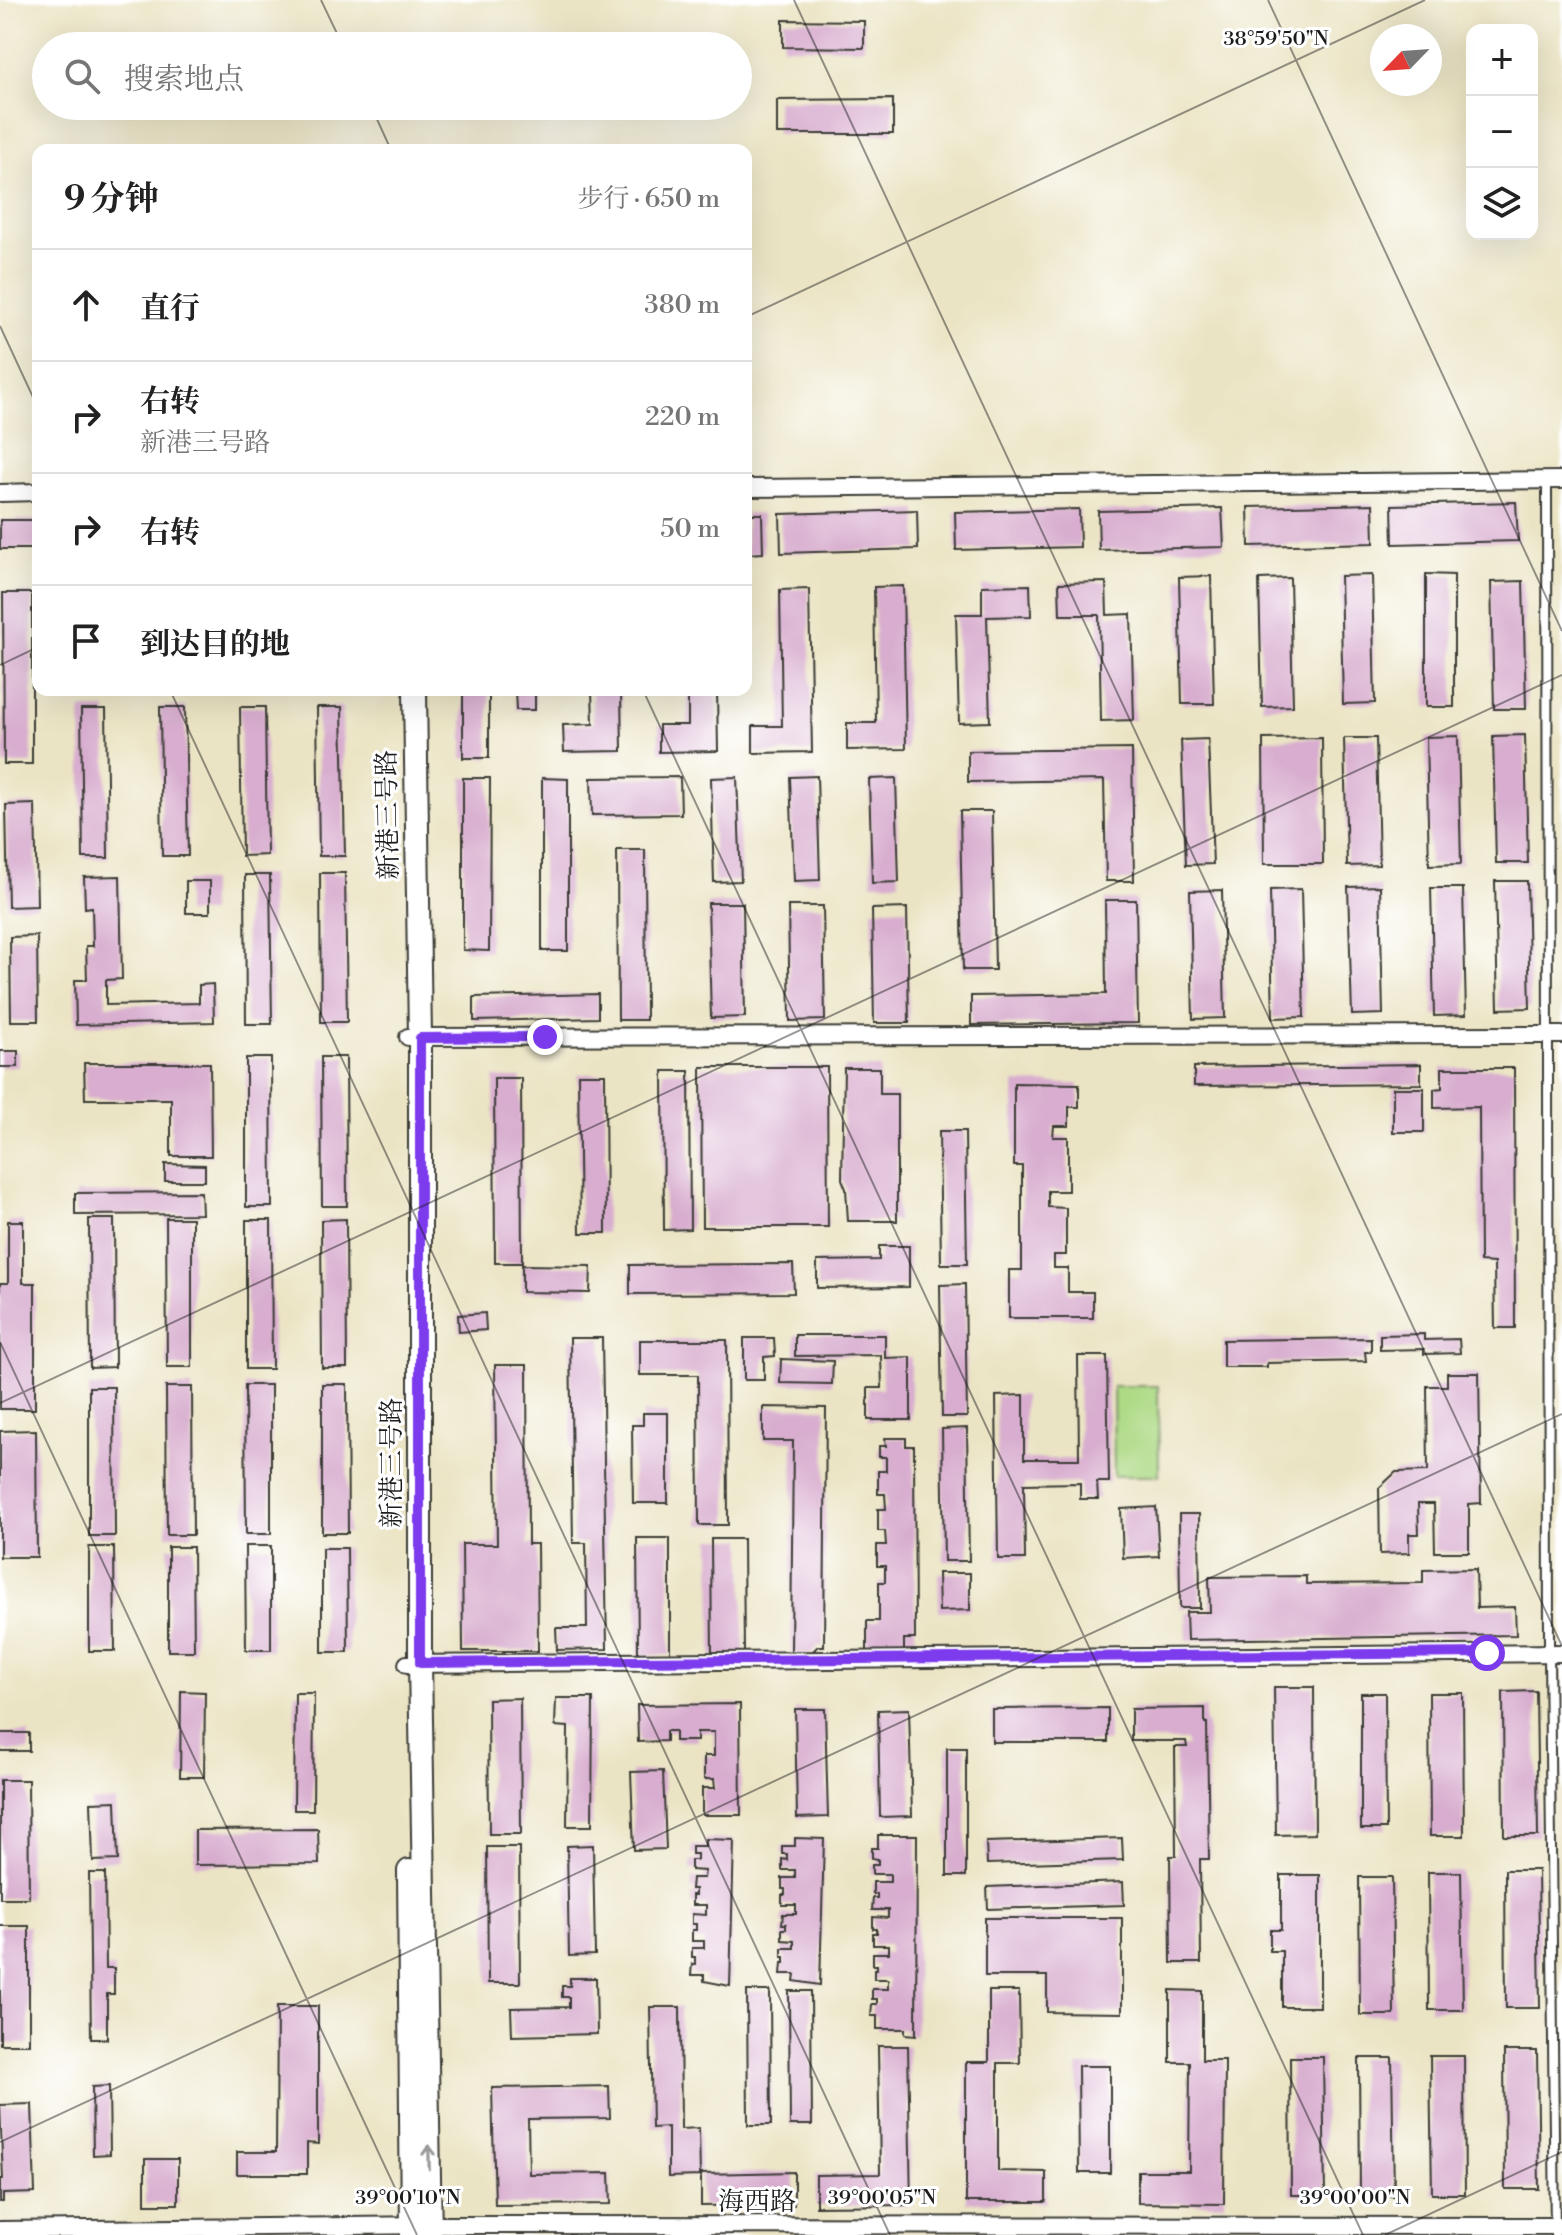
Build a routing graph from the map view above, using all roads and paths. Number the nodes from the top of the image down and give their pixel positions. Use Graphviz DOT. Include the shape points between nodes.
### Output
graph roads {
  1 [pos="1555,480"];
  2 [pos="752,488"];
  3 [pos="32,492"];
  4 [pos="0,493"];
  5 [pos="404,696"];
  6 [pos="415,696"];
  7 [pos="1556,1035"];
  8 [pos="414,1038"];
  9 [pos="1556,1653"];
  10 [pos="414,1663"];
  11 [pos="1557,2229"];
  12 [pos="0,2230"];
  13 [pos="421,2230"];
  1 -- 2 [label="street"];
  1 -- 7 [label="lane"];
  3 -- 4 [label="street"];
  5 -- 8 [label="street, 新港三号路"];
  6 -- 8 [label="street, 新港三号路"];
  7 -- 8 [label="street"];
  7 -- 9 [label="lane"];
  8 -- 10 [label="street, 新港三号路"];
  9 -- 10 [label="street"];
  9 -- 11 [label="lane"];
  10 -- 13 [label="street, 新港三号路"];
  11 -- 13 [label="street, 海西路"];
  12 -- 13 [label="street, 海西路"];
}
